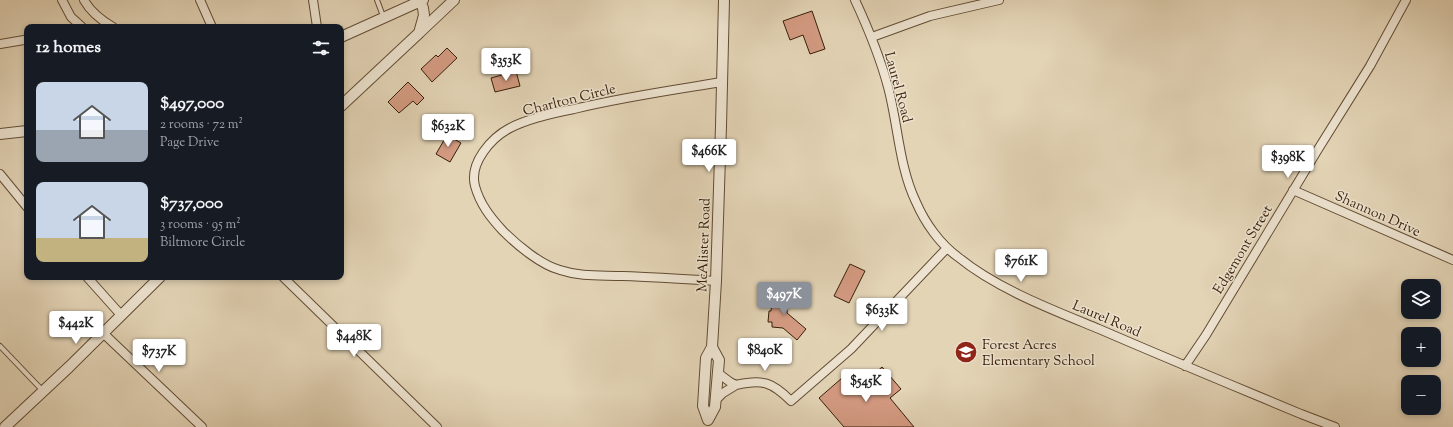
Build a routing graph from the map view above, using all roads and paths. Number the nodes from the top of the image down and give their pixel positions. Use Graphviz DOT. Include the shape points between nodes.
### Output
graph roads {
  1 [pos="62,0"];
  2 [pos="84,0"];
  3 [pos="200,0"];
  4 [pos="314,0"];
  5 [pos="377,0"];
  6 [pos="454,0"];
  7 [pos="724,0"];
  8 [pos="855,0"];
  9 [pos="999,0"];
  10 [pos="1406,0"];
  11 [pos="421,1"];
  12 [pos="384,18"];
  13 [pos="79,24"];
  14 [pos="107,24"];
  15 [pos="211,24"];
  16 [pos="317,24"];
  17 [pos="419,33"];
  18 [pos="344,36"];
  19 [pos="872,37"];
  20 [pos="24,40"];
  21 [pos="0,44"];
  22 [pos="722,82"];
  23 [pos="344,103"];
  24 [pos="24,131"];
  25 [pos="0,134"];
  26 [pos="0,174"];
  27 [pos="1293,190"];
  28 [pos="24,203"];
  29 [pos="946,248"];
  30 [pos="1453,260"];
  31 [pos="90,280"];
  32 [pos="157,280"];
  33 [pos="286,280"];
  34 [pos="716,281"];
  35 [pos="121,315"];
  36 [pos="103,333"];
  37 [pos="0,346"];
  38 [pos="712,347"];
  39 [pos="1185,366"];
  40 [pos="718,373"];
  41 [pos="736,385"];
  42 [pos="44,392"];
  43 [pos="716,400"];
  44 [pos="707,423"];
  45 [pos="6,427"];
  46 [pos="202,427"];
  47 [pos="437,427"];
  48 [pos="1335,427"];
  1 -- 13 [label="street" via="71,17"];
  2 -- 14 [label="street" via="87,7"];
  3 -- 15 [label="street"];
  4 -- 16 [label="street"];
  5 -- 12 [label="lane"];
  6 -- 17 [label="street"];
  7 -- 22 [label="street, McAlister Road"];
  8 -- 19 [label="street, Laurel Road"];
  9 -- 19 [label="street" via="930,16"];
  10 -- 27 [label="street, Edgemont Street" via="1370,66"];
  11 -- 12 [label="street"];
  11 -- 17 [label="street" via="424,15"];
  12 -- 18 [label="street"];
  17 -- 23 [label="street"];
  19 -- 29 [label="street, Laurel Road" via="888,87 908,182 916,203"];
  20 -- 21 [label="street"];
  22 -- 34 [label="street, McAlister Road"];
  22 -- 34 [label="street, Charlton Circle" via="602,102 546,115 511,128 493,139 478,161 473,178 478,199 489,216 510,238 558,270 584,276"];
  24 -- 25 [label="street"];
  26 -- 28 [label="street"];
  27 -- 30 [label="street, Shannon Drive"];
  27 -- 39 [label="street, Edgemont Street"];
  29 -- 39 [label="street, Laurel Road" via="996,283"];
  29 -- 41 [label="street" via="851,349 791,400 769,383 754,381"];
  31 -- 35 [label="street"];
  32 -- 35 [label="street"];
  33 -- 47 [label="street"];
  34 -- 38 [label="street, McAlister Road"];
  35 -- 36 [label="street"];
  36 -- 42 [label="street"];
  36 -- 46 [label="street"];
  37 -- 42 [label="lane"];
  38 -- 40 [label="street, McAlister Road" via="719,360"];
  38 -- 44 [label="street, McAlister Road" via="706,358 703,406"];
  39 -- 48 [label="street, Laurel Road"];
  40 -- 41 [label="street"];
  40 -- 43 [label="street, McAlister Road"];
  41 -- 43 [label="street"];
  42 -- 45 [label="street"];
  43 -- 44 [label="street, McAlister Road"];
}
